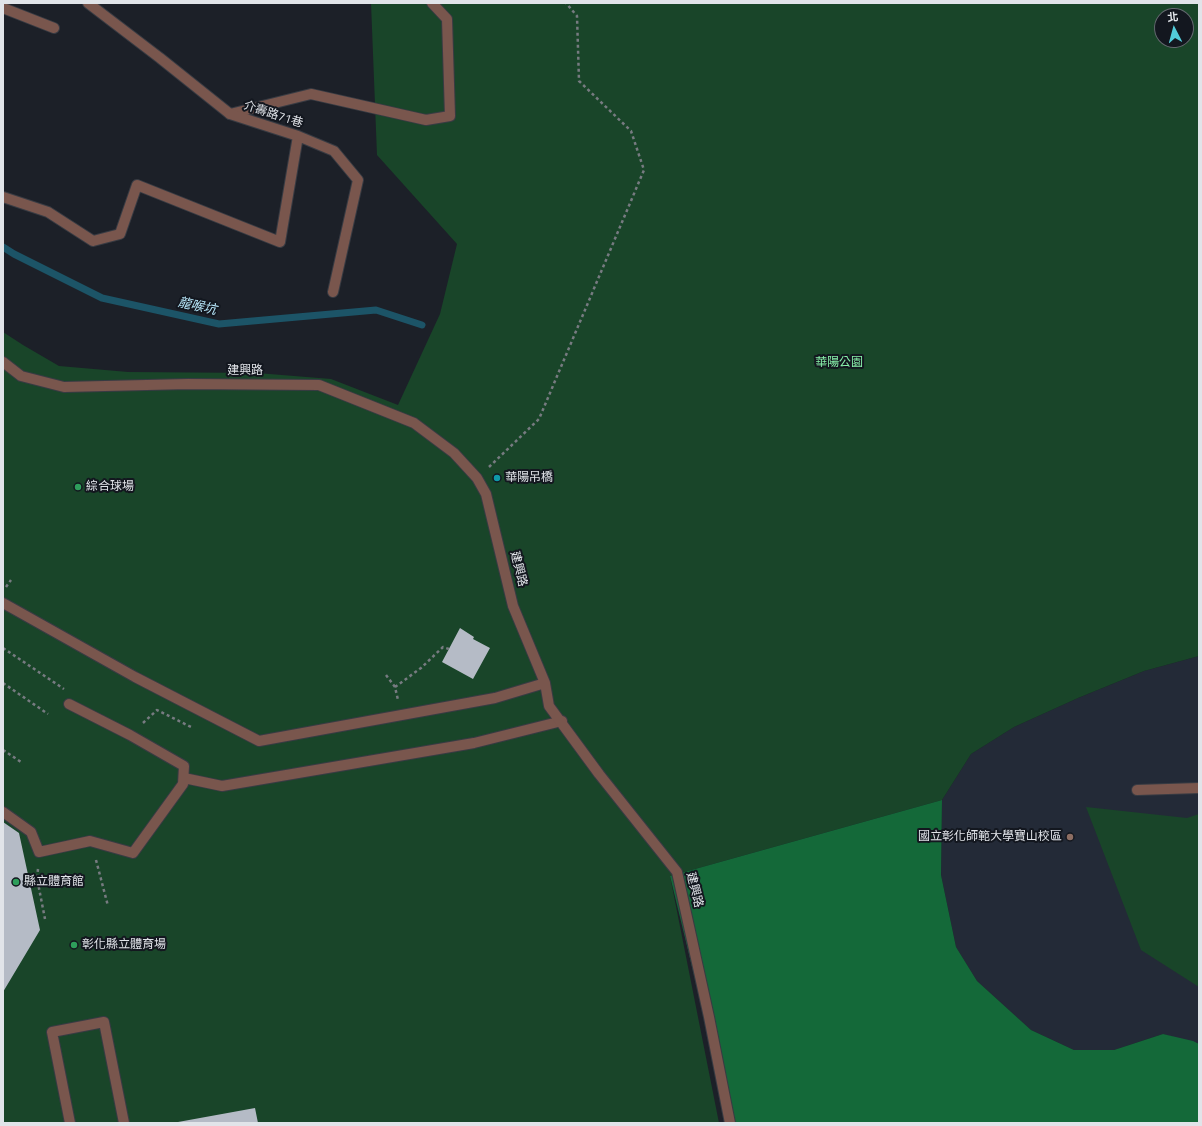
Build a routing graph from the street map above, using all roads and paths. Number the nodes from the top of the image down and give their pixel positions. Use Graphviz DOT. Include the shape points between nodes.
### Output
graph roads {
  1 [pos="88,3"];
  2 [pos="432,3"];
  3 [pos="566,3"];
  4 [pos="3,8"];
  5 [pos="54,28"];
  6 [pos="230,114"];
  7 [pos="298,136"];
  8 [pos="3,196"];
  9 [pos="333,292"];
  10 [pos="3,362"];
  11 [pos="477,478"];
  12 [pos="3,603"];
  13 [pos="3,648"];
  14 [pos="449,649"];
  15 [pos="386,676"];
  16 [pos="3,683"];
  17 [pos="545,683"];
  18 [pos="395,687"];
  19 [pos="64,690"];
  20 [pos="69,704"];
  21 [pos="48,714"];
  22 [pos="402,715"];
  23 [pos="562,721"];
  24 [pos="197,729"];
  25 [pos="130,735"];
  26 [pos="3,750"];
  27 [pos="21,762"];
  28 [pos="184,778"];
  29 [pos="1199,788"];
  30 [pos="1137,790"];
  31 [pos="3,812"];
  32 [pos="98,864"];
  33 [pos="37,878"];
  34 [pos="108,906"];
  35 [pos="45,919"];
  36 [pos="70,1123"];
  37 [pos="124,1123"];
  38 [pos="730,1123"];
  1 -- 6 [label="street, 介壽路71巷"];
  2 -- 6 [label="street" via="447,19 450,116 426,120 311,94"];
  3 -- 11 [label="path" via="577,16 579,81 631,131 644,170 539,419"];
  4 -- 5 [label="street"];
  6 -- 7 [label="street, 介壽路71巷"];
  7 -- 8 [label="street" via="280,242 138,185 120,234 93,241 48,212"];
  7 -- 9 [label="street, 介壽路71巷" via="334,151 358,180"];
  10 -- 11 [label="street, 建興路" via="21,376 64,387 188,384 319,385 414,422 454,453"];
  11 -- 17 [label="street, 建興路" via="486,494 513,606"];
  12 -- 22 [label="street" via="135,677 260,741"];
  13 -- 19 [label="path"];
  14 -- 18 [label="path" via="444,647"];
  15 -- 18 [label="path"];
  16 -- 21 [label="path"];
  17 -- 22 [label="street" via="494,698"];
  17 -- 23 [label="street, 建興路" via="549,706"];
  18 -- 22 [label="path"];
  20 -- 25 [label="street"];
  23 -- 28 [label="street" via="474,743 222,786"];
  23 -- 38 [label="street, 建興路" via="599,774 677,872"];
  24 -- 25 [label="path" via="157,710"];
  25 -- 28 [label="street" via="184,766"];
  26 -- 27 [label="path"];
  28 -- 31 [label="street" via="183,784 133,853 90,841 39,852 31,832"];
  29 -- 30 [label="street"];
  32 -- 34 [label="path"];
  33 -- 35 [label="path"];
  36 -- 37 [label="street" via="52,1032 104,1022"];
}
